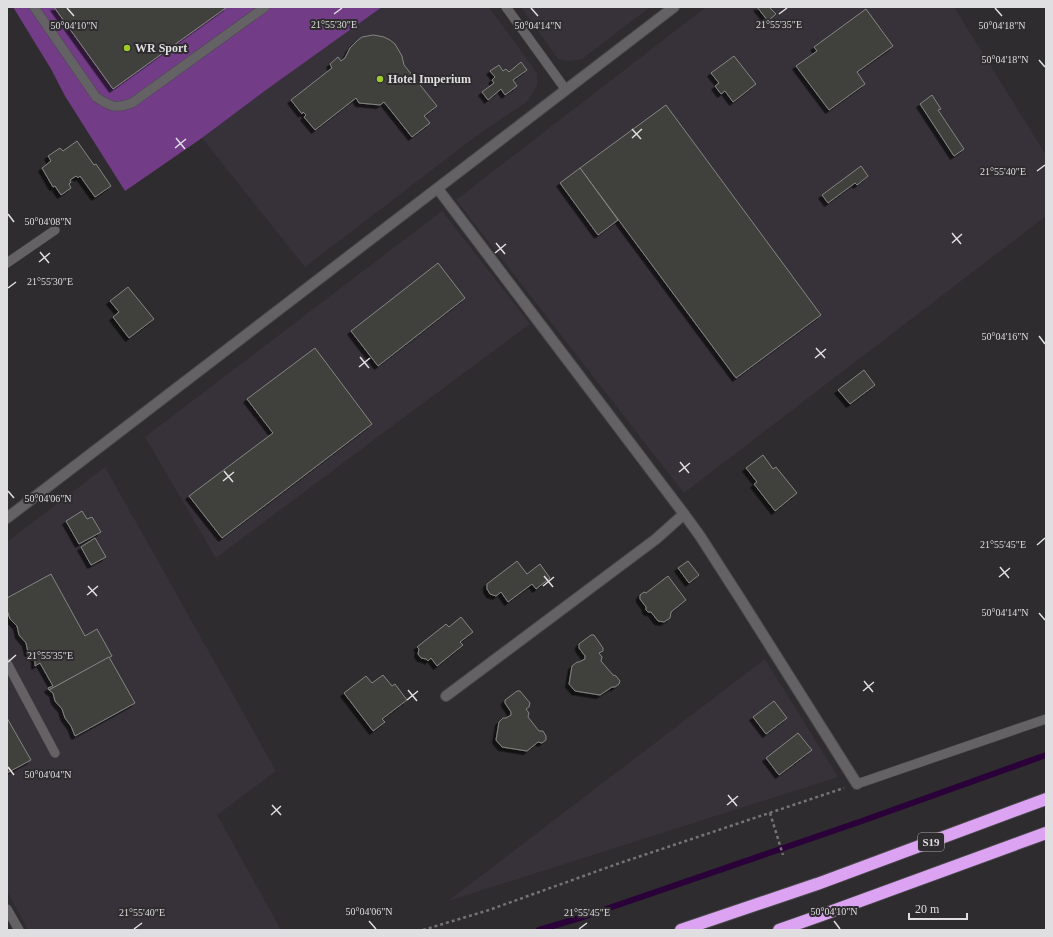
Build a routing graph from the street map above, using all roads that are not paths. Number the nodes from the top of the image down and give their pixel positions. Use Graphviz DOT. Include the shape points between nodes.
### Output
graph roads {
  1 [pos="34,7"];
  2 [pos="265,7"];
  3 [pos="506,7"];
  4 [pos="674,7"];
  5 [pos="566,90"];
  6 [pos="438,189"];
  7 [pos="55,230"];
  8 [pos="7,263"];
  9 [pos="684,514"];
  10 [pos="7,518"];
  11 [pos="7,663"];
  12 [pos="446,696"];
  13 [pos="1046,719"];
  14 [pos="55,753"];
  15 [pos="857,784"];
  16 [pos="1046,799"];
  17 [pos="1046,833"];
  18 [pos="7,910"];
  19 [pos="19,930"];
  20 [pos="681,930"];
  21 [pos="779,930"];
  1 -- 2 [label="lane" via="96,97 107,105 121,107 132,103"];
  3 -- 5 [label="lane"];
  4 -- 5 [label="street"];
  5 -- 6 [label="street"];
  6 -- 9 [label="street"];
  6 -- 10 [label="street"];
  7 -- 8 [label="lane"];
  9 -- 12 [label="street" via="656,539"];
  9 -- 15 [label="street" via="744,603"];
  11 -- 14 [label="lane"];
  13 -- 15 [label="lane"];
  16 -- 20 [label="highway, S19" via="824,881"];
  17 -- 21 [label="highway"];
  18 -- 19 [label="lane"];
}
